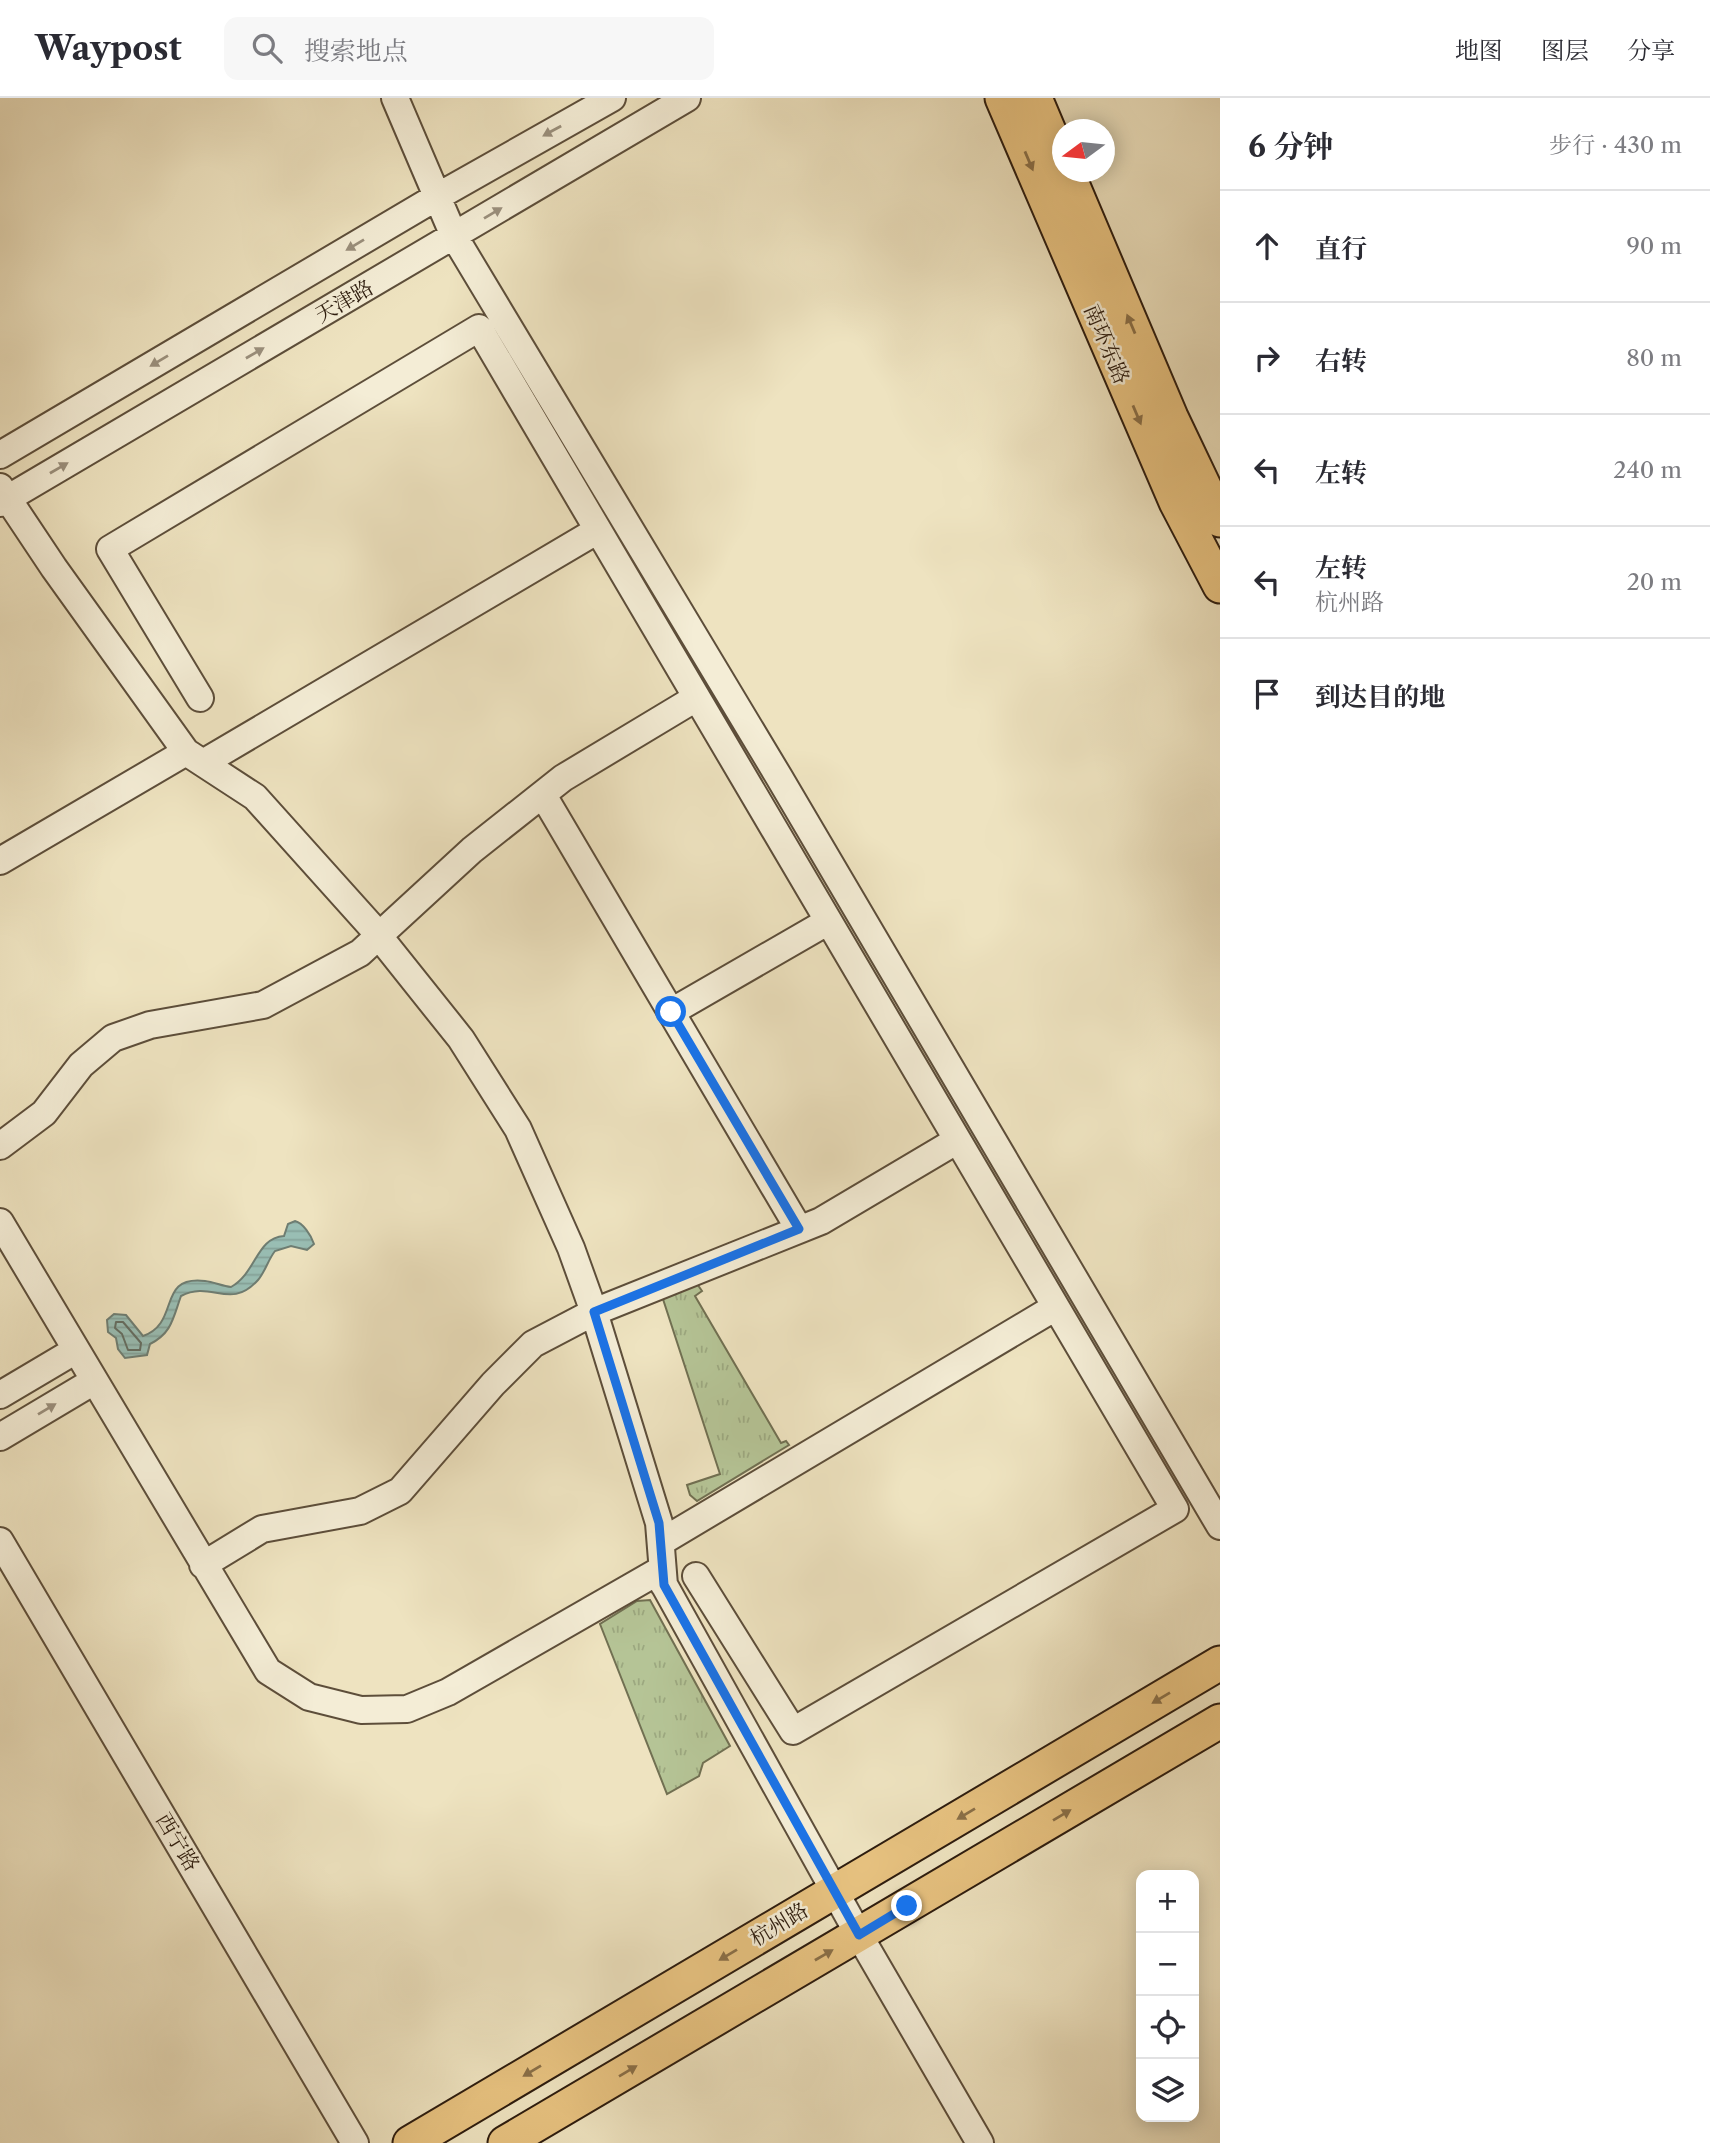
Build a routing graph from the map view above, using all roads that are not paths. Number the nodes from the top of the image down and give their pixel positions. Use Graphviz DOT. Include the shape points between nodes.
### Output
graph roads {
  1 [pos="395,98"];
  2 [pos="612,98"];
  3 [pos="687,98"];
  4 [pos="1002,98"];
  5 [pos="1035,98"];
  6 [pos="1052,138"];
  7 [pos="1071,182"];
  8 [pos="435,198"];
  9 [pos="454,236"];
  10 [pos="0,455"];
  11 [pos="2,496"];
  12 [pos="1220,520"];
  13 [pos="598,530"];
  14 [pos="1220,586"];
  15 [pos="200,698"];
  16 [pos="696,698"];
  17 [pos="195,758"];
  18 [pos="542,795"];
  19 [pos="0,861"];
  20 [pos="827,922"];
  21 [pos="378,935"];
  22 [pos="671,1012"];
  23 [pos="956,1141"];
  24 [pos="0,1146"];
  25 [pos="0,1222"];
  26 [pos="799,1229"];
  27 [pos="1054,1308"];
  28 [pos="594,1312"];
  29 [pos="76,1350"];
  30 [pos="94,1381"];
  31 [pos="0,1395"];
  32 [pos="0,1437"];
  33 [pos="1220,1526"];
  34 [pos="0,1541"];
  35 [pos="660,1542"];
  36 [pos="203,1565"];
  37 [pos="696,1576"];
  38 [pos="664,1585"];
  39 [pos="1220,1663"];
  40 [pos="1220,1721"];
  41 [pos="835,1891"];
  42 [pos="859,1935"];
  43 [pos="355,2143"];
  44 [pos="410,2143"];
  45 [pos="505,2143"];
  46 [pos="981,2143"];
  1 -- 8 [label="street"];
  2 -- 8 [label="street, 天津路, one-way"];
  9 -- 3 [label="street, 天津路, one-way"];
  4 -- 14 [label="main road, 南环东路, one-way" via="1175,502"];
  5 -- 6 [label="main road"];
  12 -- 7 [label="main road, 南环东路, one-way"];
  8 -- 9 [label="street"];
  8 -- 10 [label="street, 天津路, one-way"];
  11 -- 9 [label="street, 天津路, one-way"];
  9 -- 33 [label="street"];
  11 -- 17 [label="street"];
  13 -- 15 [label="street" via="480,328 110,549"];
  13 -- 16 [label="street"];
  13 -- 17 [label="street"];
  16 -- 18 [label="street"];
  16 -- 20 [label="street"];
  17 -- 19 [label="street"];
  17 -- 21 [label="street" via="255,797"];
  18 -- 21 [label="street" via="472,850"];
  18 -- 22 [label="street"];
  20 -- 22 [label="street"];
  20 -- 23 [label="street"];
  21 -- 24 [label="street" via="360,953 263,1005 150,1025 113,1038 81,1065 44,1114"];
  21 -- 28 [label="street" via="461,1039 518,1129"];
  22 -- 26 [label="street"];
  23 -- 26 [label="street" via="821,1221"];
  23 -- 27 [label="street"];
  25 -- 29 [label="street"];
  26 -- 28 [label="street"];
  27 -- 35 [label="street"];
  27 -- 37 [label="street" via="1175,1510 793,1731"];
  28 -- 35 [label="street" via="659,1523"];
  28 -- 36 [label="street" via="533,1344 400,1491 360,1511 262,1529"];
  29 -- 30 [label="street"];
  29 -- 31 [label="street"];
  32 -- 30 [label="street, one-way"];
  30 -- 36 [label="street"];
  34 -- 43 [label="street, 西宁路"];
  35 -- 38 [label="street"];
  36 -- 38 [label="street" via="268,1671 309,1697 361,1710 407,1709 448,1692 657,1572"];
  38 -- 41 [label="street"];
  39 -- 41 [label="main road, 杭州路, one-way"];
  42 -- 40 [label="main road, one-way"];
  41 -- 42 [label="street"];
  41 -- 44 [label="main road, 杭州路, one-way"];
  45 -- 42 [label="main road, one-way"];
  42 -- 46 [label="street"];
}
